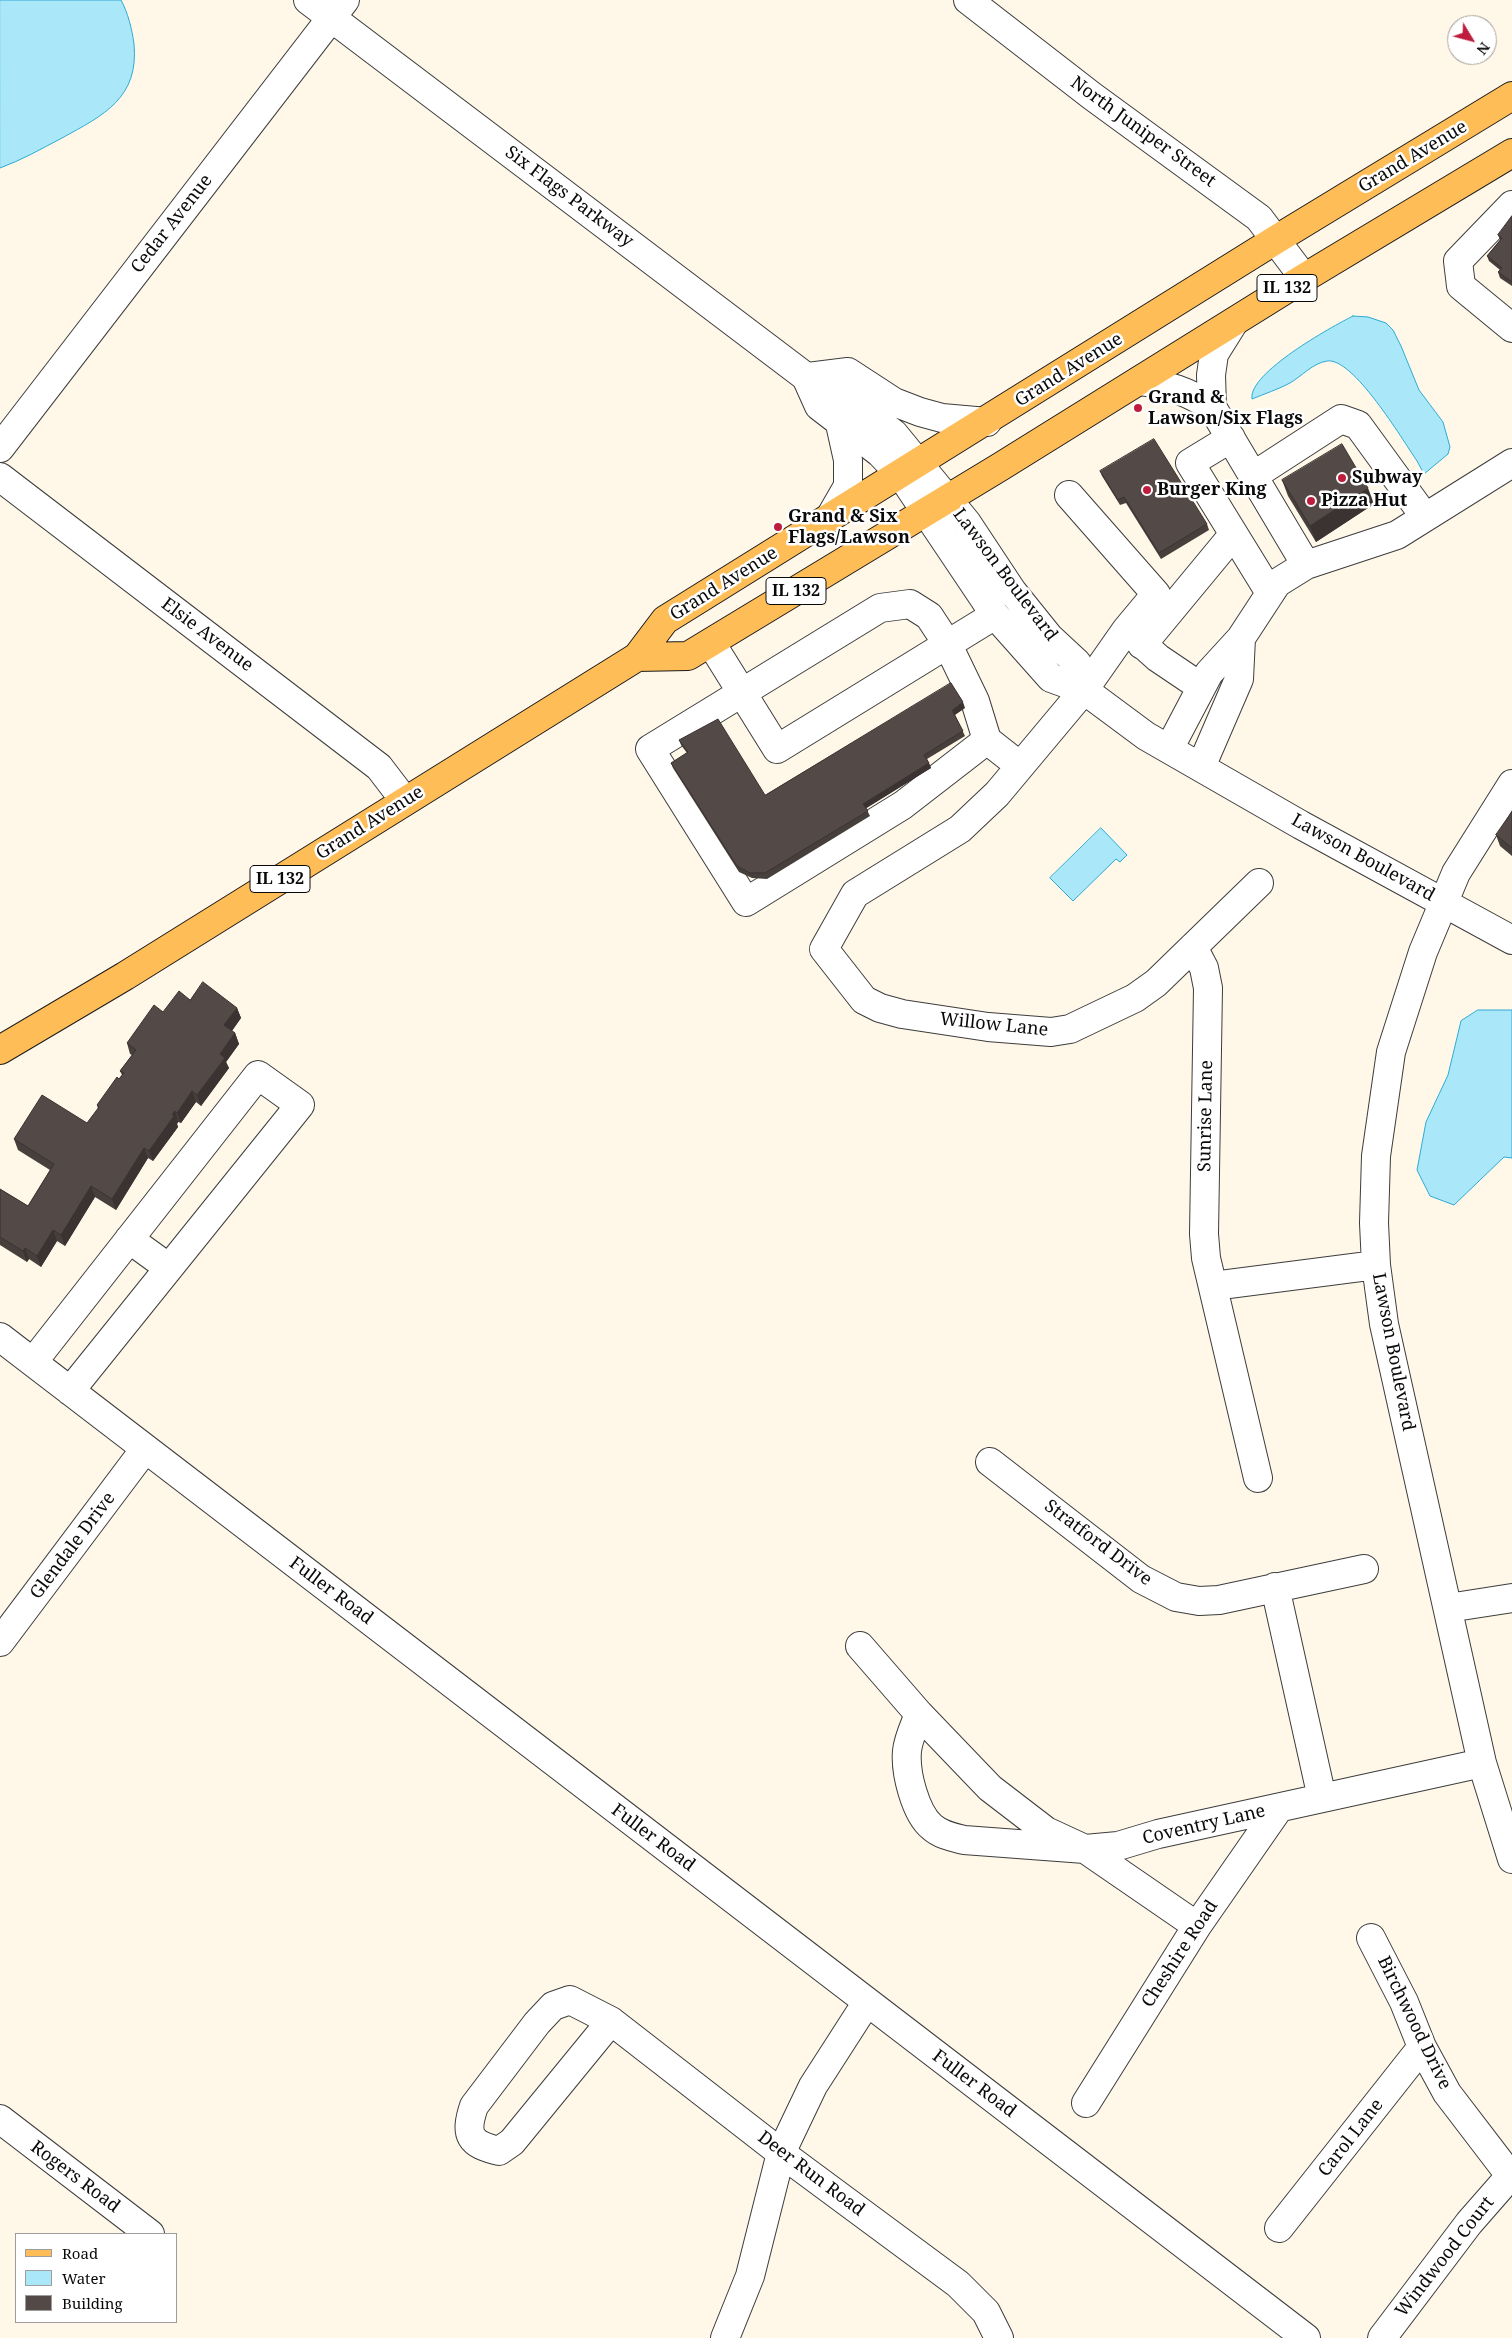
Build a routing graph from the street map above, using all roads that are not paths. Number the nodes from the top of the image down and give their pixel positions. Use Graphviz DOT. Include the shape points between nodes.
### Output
graph roads {
  1 [pos="308,0"];
  2 [pos="968,0"];
  3 [pos="338,9"];
  4 [pos="1512,96"];
  5 [pos="1512,154"];
  6 [pos="1512,205"];
  7 [pos="1277,239"];
  8 [pos="1304,278"];
  9 [pos="1234,322"];
  10 [pos="1512,328"];
  11 [pos="806,377"];
  12 [pos="1139,381"];
  13 [pos="1212,406"];
  14 [pos="987,422"];
  15 [pos="840,424"];
  16 [pos="1231,438"];
  17 [pos="0,448"];
  18 [pos="1512,463"];
  19 [pos="909,469"];
  20 [pos="1253,476"];
  21 [pos="0,477"];
  22 [pos="1069,495"];
  23 [pos="937,506"];
  24 [pos="1425,517"];
  25 [pos="829,519"];
  26 [pos="1233,535"];
  27 [pos="1306,565"];
  28 [pos="1270,593"];
  29 [pos="995,615"];
  30 [pos="1241,638"];
  31 [pos="711,643"];
  32 [pos="1142,644"];
  33 [pos="948,645"];
  34 [pos="637,657"];
  35 [pos="1201,687"];
  36 [pos="1084,690"];
  37 [pos="743,694"];
  38 [pos="987,740"];
  39 [pos="1169,749"];
  40 [pos="1020,766"];
  41 [pos="1201,767"];
  42 [pos="1512,784"];
  43 [pos="405,801"];
  44 [pos="1259,883"];
  45 [pos="1445,903"];
  46 [pos="1512,940"];
  47 [pos="1193,947"];
  48 [pos="0,1050"];
  49 [pos="129,1239"];
  50 [pos="1376,1265"];
  51 [pos="169,1268"];
  52 [pos="1213,1286"];
  53 [pos="0,1337"];
  54 [pos="32,1362"];
  55 [pos="70,1391"];
  56 [pos="145,1449"];
  57 [pos="990,1462"];
  58 [pos="1258,1478"];
  59 [pos="1364,1569"];
  60 [pos="1275,1587"];
  61 [pos="1512,1598"];
  62 [pos="1448,1608"];
  63 [pos="0,1642"];
  64 [pos="860,1646"];
  65 [pos="918,1714"];
  66 [pos="1482,1763"];
  67 [pos="1322,1798"];
  68 [pos="1279,1808"];
  69 [pos="1085,1849"];
  70 [pos="1512,1859"];
  71 [pos="1197,1926"];
  72 [pos="1371,1938"];
  73 [pos="867,2002"];
  74 [pos="610,2021"];
  75 [pos="1422,2047"];
  76 [pos="1086,2103"];
  77 [pos="0,2119"];
  78 [pos="781,2153"];
  79 [pos="1512,2178"];
  80 [pos="1279,2228"];
  81 [pos="149,2233"];
  82 [pos="725,2338"];
  83 [pos="1000,2338"];
  84 [pos="1306,2338"];
  85 [pos="1382,2338"];
  1 -- 3 [label="street, Six Flags Parkway"];
  2 -- 7 [label="street, North Juniper Street" via="1259,218"];
  3 -- 11 [label="street, Six Flags Parkway"];
  3 -- 17 [label="street, Cedar Avenue"];
  4 -- 7 [label="main road, Grand Avenue / IL 132"];
  5 -- 8 [label="main road, IL 132"];
  6 -- 10 [label="street" via="1458,261 1461,286"];
  7 -- 8 [label="street, North Juniper Street"];
  7 -- 14 [label="main road, Grand Avenue / IL 132"];
  8 -- 9 [label="main road, IL 132"];
  9 -- 12 [label="main road, IL 132"];
  9 -- 13 [label="street" via="1214,354"];
  11 -- 14 [label="street" via="848,372 894,402 920,412 942,418"];
  11 -- 15 [label="street, Six Flags Parkway" via="819,406"];
  11 -- 19 [label="street, Six Flags Parkway" via="839,392 894,434"];
  12 -- 13 [label="street" via="1165,384"];
  12 -- 23 [label="main road, IL 132"];
  13 -- 16 [label="street"];
  14 -- 19 [label="main road, Grand Avenue / IL 132"];
  15 -- 19 [label="street, Six Flags Parkway"];
  15 -- 25 [label="street" via="848,460 848,486"];
  16 -- 20 [label="street"];
  16 -- 26 [label="street" via="1190,463"];
  18 -- 24 [label="street"];
  19 -- 23 [label="street, Lawson Boulevard"];
  19 -- 25 [label="main road, Grand Avenue / IL 132"];
  20 -- 24 [label="street" via="1341,419 1358,425"];
  20 -- 27 [label="street"];
  21 -- 43 [label="street, Elsie Avenue" via="380,767"];
  22 -- 32 [label="street" via="1156,594"];
  23 -- 29 [label="street, Lawson Boulevard"];
  23 -- 31 [label="main road, IL 132"];
  23 -- 36 [label="street, Lawson Boulevard" via="967,524 1012,591 1049,637 1077,663"];
  24 -- 27 [label="street" via="1397,535"];
  25 -- 34 [label="main road, Grand Avenue / IL 132" via="665,620"];
  26 -- 28 [label="street"];
  26 -- 32 [label="street"];
  27 -- 28 [label="street" via="1277,583"];
  28 -- 30 [label="street"];
  29 -- 33 [label="street"];
  29 -- 36 [label="street, Lawson Boulevard" via="1051,678"];
  30 -- 35 [label="street" via="1209,673"];
  30 -- 41 [label="street" via="1239,679"];
  31 -- 34 [label="main road, IL 132" via="688,656"];
  31 -- 37 [label="street"];
  32 -- 35 [label="street"];
  32 -- 36 [label="street"];
  33 -- 37 [label="street" via="929,616 910,604 880,608"];
  33 -- 37 [label="street" via="777,748"];
  33 -- 38 [label="street" via="975,701"];
  34 -- 43 [label="main road, Grand Avenue / IL 132"];
  35 -- 39 [label="street"];
  36 -- 39 [label="street, Lawson Boulevard" via="1117,716"];
  36 -- 40 [label="street"];
  37 -- 38 [label="street" via="650,749 746,902 903,805"];
  38 -- 40 [label="street"];
  39 -- 41 [label="street, Lawson Boulevard"];
  40 -- 47 [label="street, Willow Lane" via="997,794 960,829 855,894 824,949 864,1000 902,1014 988,1028 1051,1032 1070,1029 1134,998 1156,983"];
  41 -- 45 [label="street, Lawson Boulevard"];
  42 -- 45 [label="street" via="1456,873"];
  43 -- 48 [label="main road, Grand Avenue / IL 132"];
  44 -- 47 [label="street, Willow Lane"];
  45 -- 46 [label="street"];
  45 -- 50 [label="street, Lawson Boulevard" via="1423,952 1391,1052 1376,1156"];
  47 -- 52 [label="street, Sunrise Lane" via="1204,968 1208,988 1204,1234"];
  49 -- 51 [label="street"];
  49 -- 51 [label="street" via="258,1075 300,1105"];
  49 -- 54 [label="street"];
  50 -- 52 [label="street"];
  50 -- 62 [label="street, Lawson Boulevard" via="1384,1324"];
  51 -- 55 [label="street"];
  52 -- 58 [label="street, Sunrise Lane"];
  53 -- 54 [label="street, Fuller Road"];
  54 -- 55 [label="street, Fuller Road"];
  55 -- 56 [label="street, Fuller Road"];
  56 -- 63 [label="street, Glendale Drive"];
  56 -- 73 [label="street, Fuller Road"];
  57 -- 60 [label="street, Stratford Drive" via="1141,1578 1176,1598 1219,1600"];
  59 -- 60 [label="street, Stratford Drive"];
  60 -- 67 [label="street"];
  61 -- 62 [label="street"];
  62 -- 66 [label="street, Lawson Boulevard"];
  64 -- 65 [label="street, Coventry Lane"];
  65 -- 69 [label="street, Coventry Lane" via="990,1788 1046,1831"];
  65 -- 69 [label="street, Coventry Lane" via="907,1750 908,1776 921,1814 931,1827 945,1836 964,1840"];
  66 -- 67 [label="street"];
  66 -- 70 [label="street, Lawson Boulevard"];
  67 -- 68 [label="street, Coventry Lane"];
  68 -- 69 [label="street, Coventry Lane" via="1118,1846"];
  68 -- 71 [label="street, Cheshire Road"];
  69 -- 71 [label="street, Coventry Lane"];
  71 -- 76 [label="street, Cheshire Road"];
  72 -- 75 [label="street, Birchwood Drive" via="1404,2002"];
  73 -- 78 [label="street" via="813,2086"];
  73 -- 84 [label="street, Fuller Road"];
  74 -- 74 [label="street, Deer Run Road" via="512,2142 499,2151 481,2147 471,2136 469,2122 474,2106 553,2006 570,2000"];
  74 -- 78 [label="street, Deer Run Road"];
  75 -- 79 [label="street, Birchwood Drive" via="1447,2092"];
  75 -- 80 [label="street, Carol Lane"];
  77 -- 81 [label="street, Rogers Road"];
  78 -- 82 [label="street" via="750,2276"];
  78 -- 83 [label="street, Deer Run Road" via="958,2284 986,2312"];
  79 -- 85 [label="street, Windwood Court" via="1469,2223"];
}
